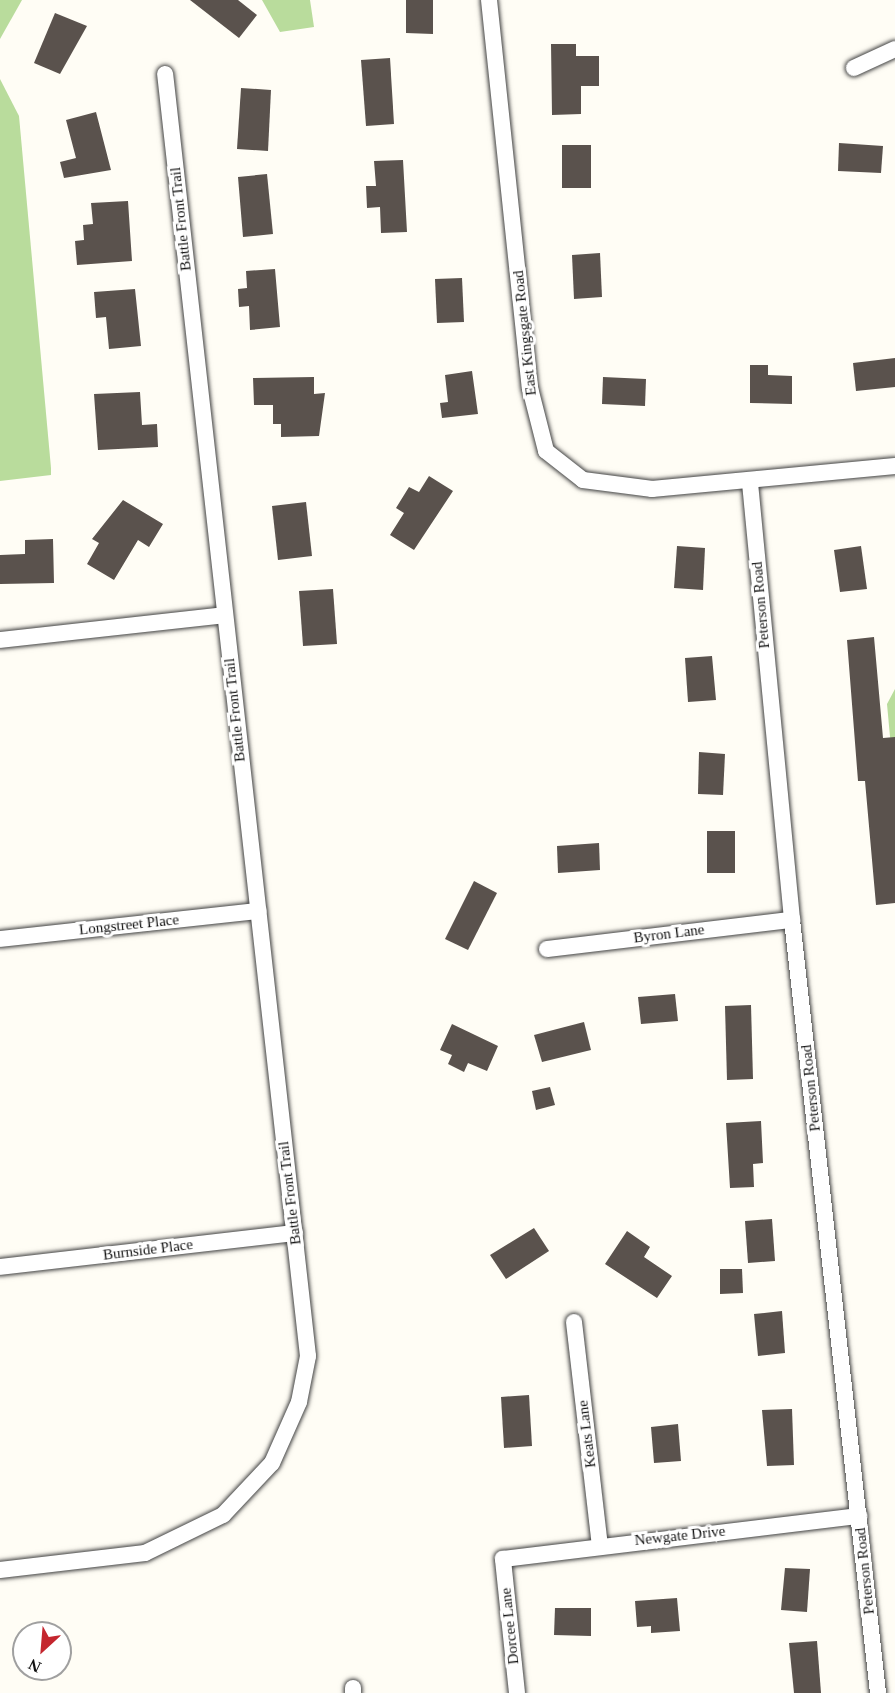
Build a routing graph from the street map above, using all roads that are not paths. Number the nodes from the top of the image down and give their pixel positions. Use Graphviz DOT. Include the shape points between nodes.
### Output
graph roads {
  1 [pos="489,0"];
  2 [pos="895,49"];
  3 [pos="854,68"];
  4 [pos="165,74"];
  5 [pos="895,466"];
  6 [pos="750,483"];
  7 [pos="225,615"];
  8 [pos="0,640"];
  9 [pos="258,911"];
  10 [pos="792,920"];
  11 [pos="0,939"];
  12 [pos="547,949"];
  13 [pos="295,1233"];
  14 [pos="0,1267"];
  15 [pos="574,1322"];
  16 [pos="859,1516"];
  17 [pos="600,1545"];
  18 [pos="502,1559"];
  19 [pos="0,1570"];
  20 [pos="517,1693"];
  21 [pos="878,1693"];
  1 -- 6 [label="street, East Kingsgate Road" via="530,388 546,451 583,480 612,487"];
  2 -- 3 [label="street"];
  4 -- 7 [label="street, Battle Front Trail"];
  5 -- 6 [label="street, East Kingsgate Road"];
  6 -- 10 [label="street, Peterson Road"];
  7 -- 8 [label="street"];
  7 -- 9 [label="street, Battle Front Trail"];
  9 -- 11 [label="street, Longstreet Place"];
  9 -- 13 [label="street, Battle Front Trail"];
  10 -- 12 [label="street, Byron Lane"];
  10 -- 16 [label="street, Peterson Road"];
  13 -- 14 [label="street, Burnside Place"];
  13 -- 19 [label="street, Battle Front Trail" via="308,1356 299,1402 272,1464 223,1515 145,1553"];
  15 -- 17 [label="street, Keats Lane"];
  16 -- 17 [label="street, Newgate Drive"];
  16 -- 21 [label="street, Peterson Road"];
  17 -- 18 [label="street, Newgate Drive"];
  18 -- 20 [label="street, Dorcee Lane"];
}
